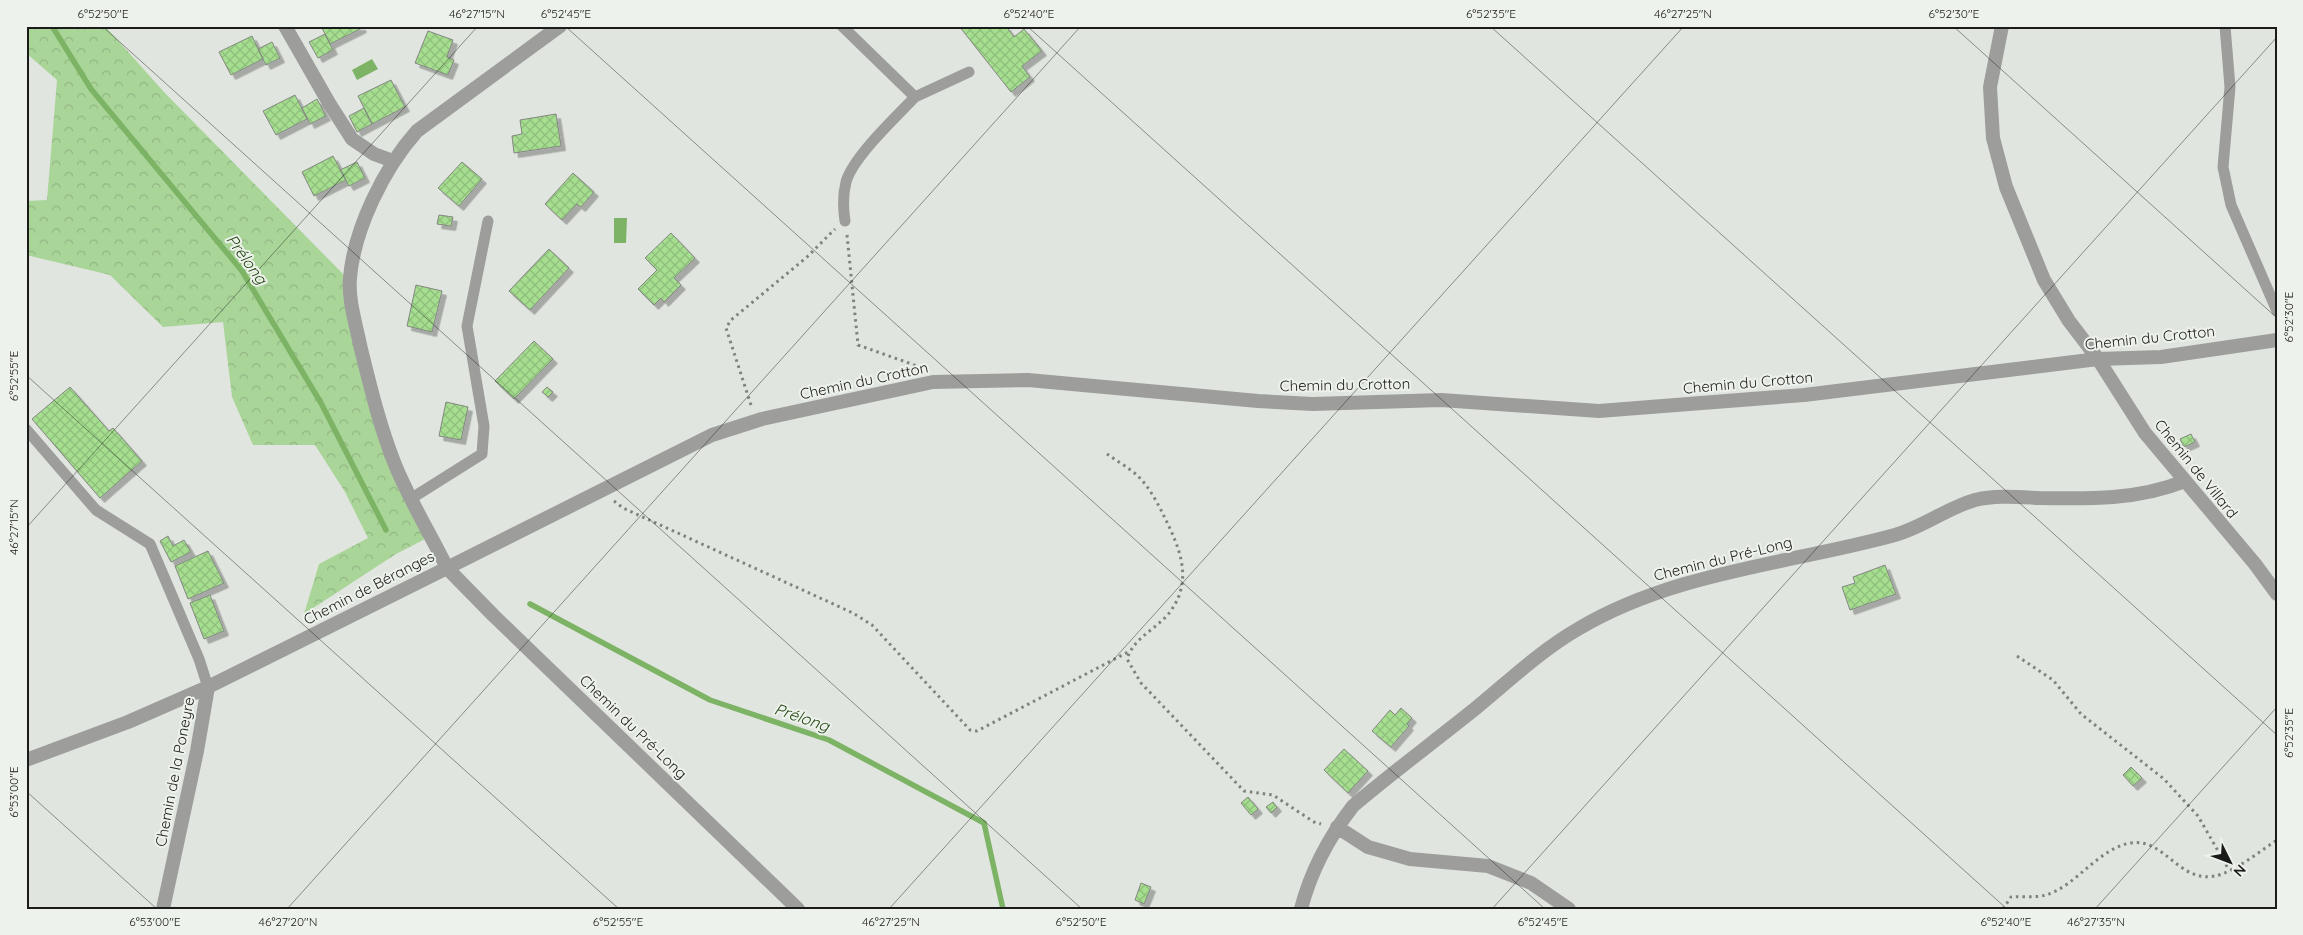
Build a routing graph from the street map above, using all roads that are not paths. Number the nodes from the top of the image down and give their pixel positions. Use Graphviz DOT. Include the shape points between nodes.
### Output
graph roads {
  1 [pos="285,26"];
  2 [pos="560,26"];
  3 [pos="842,26"];
  4 [pos="2002,26"];
  5 [pos="2225,26"];
  6 [pos="969,72"];
  7 [pos="914,97"];
  8 [pos="393,161"];
  9 [pos="488,221"];
  10 [pos="845,221"];
  11 [pos="2277,311"];
  12 [pos="2277,340"];
  13 [pos="2098,359"];
  14 [pos="26,429"];
  15 [pos="2185,481"];
  16 [pos="412,498"];
  17 [pos="447,568"];
  18 [pos="2277,594"];
  19 [pos="208,688"];
  20 [pos="26,760"];
  21 [pos="1336,828"];
  22 [pos="163,909"];
  23 [pos="798,909"];
  24 [pos="1301,909"];
  25 [pos="1569,909"];
  1 -- 8 [label="street" via="352,139 374,154"];
  2 -- 8 [label="street, Chemin de Béranges" via="417,131"];
  3 -- 7 [label="lane"];
  4 -- 13 [label="street, Chemin de Villard" via="1990,87 1995,146 2006,186 2044,280"];
  5 -- 11 [label="lane" via="2230,87 2223,167 2231,205"];
  6 -- 7 [label="lane"];
  7 -- 10 [label="lane" via="858,160 846,180"];
  8 -- 16 [label="street, Chemin de Béranges" via="384,174 354,250 349,280 374,407 394,464"];
  9 -- 16 [label="lane" via="467,326 484,426 482,454"];
  12 -- 13 [label="street, Chemin du Crotton" via="2161,357"];
  13 -- 15 [label="street, Chemin de Villard" via="2145,433"];
  13 -- 17 [label="street, Chemin du Crotton" via="1804,395 1599,411 1440,400 1313,404 1028,380 933,382 756,421 712,435"];
  14 -- 19 [label="lane" via="96,510 150,544"];
  15 -- 18 [label="street, Chemin de Villard"];
  15 -- 21 [label="street, Chemin du Pré-Long" via="2134,496 1992,497 1974,500 1896,534 1661,590 1578,628 1539,654 1353,806"];
  16 -- 17 [label="street, Chemin de Béranges"];
  17 -- 19 [label="street, Chemin de Béranges"];
  17 -- 23 [label="street, Chemin du Pré-Long"];
  19 -- 20 [label="street, Chemin de la Poneyre"];
  19 -- 22 [label="street, Chemin de la Poneyre" via="198,751"];
  21 -- 24 [label="street, Chemin du Pré-Long" via="1318,859"];
  21 -- 25 [label="street" via="1368,846 1410,859 1488,866 1531,883"];
}
